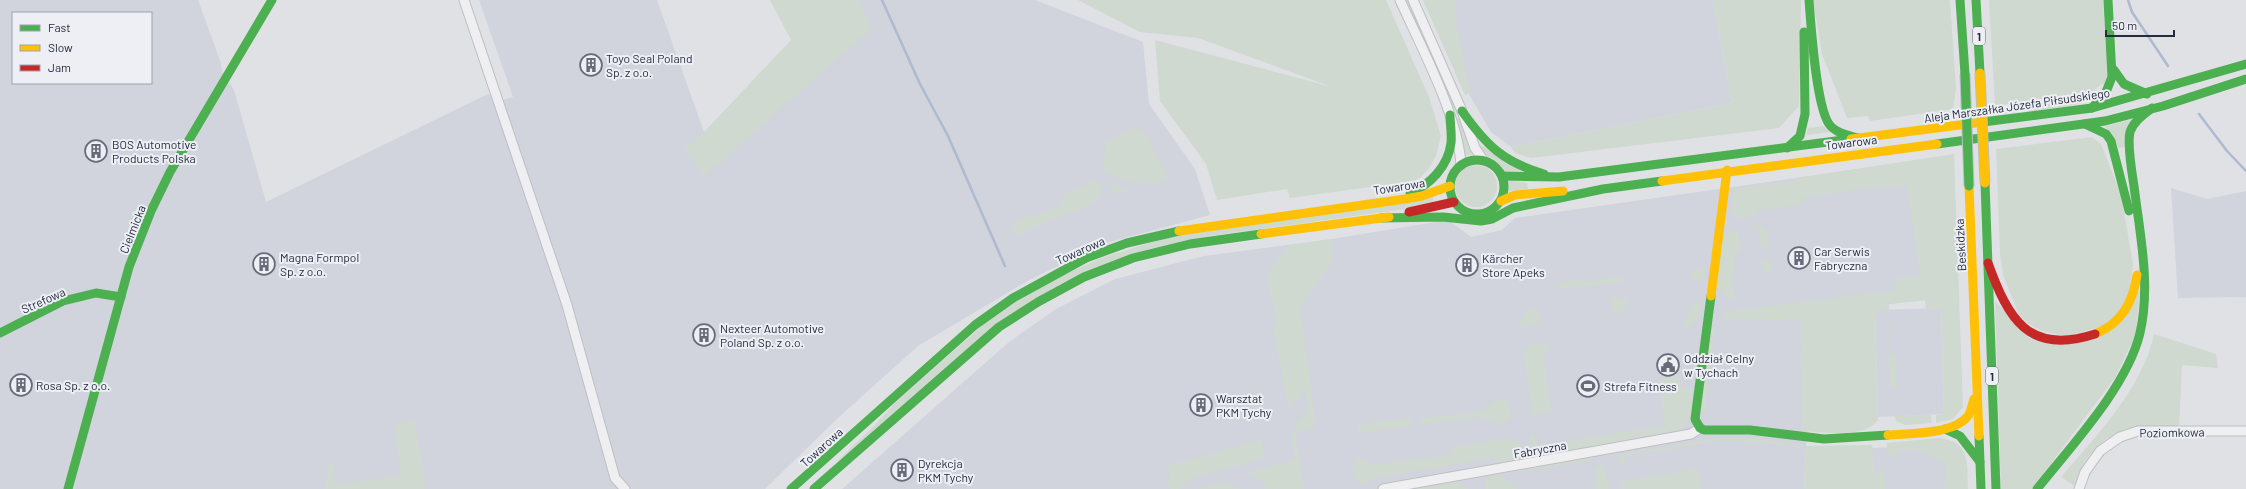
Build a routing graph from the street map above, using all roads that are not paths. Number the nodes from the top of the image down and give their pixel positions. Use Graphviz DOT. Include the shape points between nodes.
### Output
graph roads {
  1 [pos="272,0"];
  2 [pos="464,0"];
  3 [pos="1400,0"];
  4 [pos="1414,0"];
  5 [pos="1804,0"];
  6 [pos="1809,0"];
  7 [pos="1957,0"];
  8 [pos="1960,0"];
  9 [pos="1976,0"];
  10 [pos="2108,0"];
  11 [pos="1962,17"];
  12 [pos="2246,64"];
  13 [pos="2114,70"];
  14 [pos="2246,80"];
  15 [pos="2147,94"];
  16 [pos="2092,108"];
  17 [pos="2152,108"];
  18 [pos="1462,111"];
  19 [pos="1450,115"];
  20 [pos="2085,124"];
  21 [pos="1862,139"];
  22 [pos="1786,148"];
  23 [pos="1483,160"];
  24 [pos="1461,165"];
  25 [pos="1726,170"];
  26 [pos="1503,176"];
  27 [pos="1559,177"];
  28 [pos="1450,186"];
  29 [pos="1603,189"];
  30 [pos="1502,200"];
  31 [pos="1390,201"];
  32 [pos="1454,202"];
  33 [pos="1381,218"];
  34 [pos="1988,263"];
  35 [pos="121,297"];
  36 [pos="0,333"];
  37 [pos="1977,389"];
  38 [pos="1700,428"];
  39 [pos="1945,430"];
  40 [pos="2246,431"];
  41 [pos="1980,462"];
  42 [pos="814,468"];
  43 [pos="824,480"];
  44 [pos="68,489"];
  45 [pos="625,489"];
  46 [pos="791,489"];
  47 [pos="814,489"];
  48 [pos="1383,489"];
  49 [pos="1981,489"];
  50 [pos="1996,489"];
  51 [pos="2037,489"];
  52 [pos="2079,489"];
  1 -- 35 [label="main road, Cielmicka" via="170,172 136,249"];
  2 -- 45 [label="street" via="567,304 615,478"];
  3 -- 19 [label="street"];
  4 -- 18 [label="street"];
  5 -- 22 [label="main road" via="1804,121 1800,136 1795,143"];
  6 -- 21 [label="main road" via="1816,65 1826,118 1834,129"];
  7 -- 11 [label="main road"];
  8 -- 11 [label="main road, Beskidzka / 1"];
  9 -- 34 [label="main road, 1, bridge"];
  10 -- 13 [label="main road"];
  11 -- 37 [label="main road, Beskidzka / 1, bridge"];
  12 -- 15 [label="main road, Aleja Marszałka Józefa Piłsudskiego"];
  13 -- 15 [label="main road" via="2124,84"];
  13 -- 16 [label="main road" via="2106,94"];
  14 -- 17 [label="main road"];
  15 -- 16 [label="main road, Aleja Marszałka Józefa Piłsudskiego"];
  16 -- 21 [label="main road, Aleja Marszałka Józefa Piłsudskiego"];
  17 -- 20 [label="main road"];
  17 -- 51 [label="main road" via="2136,121 2130,133 2144,277 2141,330 2135,349 2108,397"];
  18 -- 23 [label="street" via="1475,148"];
  18 -- 27 [label="main road" via="1483,141 1502,157 1530,170"];
  19 -- 24 [label="street" via="1460,151"];
  19 -- 31 [label="main road" via="1451,145 1442,167 1426,186"];
  20 -- 25 [label="main road, Towarowa"];
  20 -- 34 [label="main road" via="2106,134 2111,141 2132,227 2137,282 2135,292 2122,315 2107,328 2084,338 2065,341 2044,338 2026,329 2012,316 2001,298"];
  21 -- 22 [label="main road, Aleja Marszałka Józefa Piłsudskiego"];
  22 -- 27 [label="main road"];
  23 -- 24 [label="main road"];
  23 -- 26 [label="main road" via="1498,168"];
  24 -- 28 [label="main road" via="1453,174"];
  25 -- 29 [label="main road, Towarowa"];
  25 -- 38 [label="main road" via="1695,419"];
  26 -- 27 [label="main road"];
  26 -- 30 [label="main road" via="1505,184"];
  28 -- 31 [label="main road, Towarowa" via="1422,196"];
  28 -- 32 [label="main road"];
  29 -- 30 [label="main road" via="1515,194"];
  29 -- 33 [label="main road" via="1514,208 1492,219 1480,221 1443,217"];
  30 -- 32 [label="main road" via="1490,212 1482,214 1467,212"];
  31 -- 42 [label="main road, Towarowa" via="1182,230 1127,243 1086,258 1032,286 990,314"];
  32 -- 33 [label="main road"];
  33 -- 43 [label="main road" via="1178,247 1133,258 1084,277 1038,302 999,328"];
  34 -- 50 [label="main road, 1"];
  35 -- 36 [label="main road, Strefowa" via="96,293 63,302"];
  35 -- 44 [label="main road, Cielmicka"];
  37 -- 39 [label="main road" via="1969,415 1960,423"];
  37 -- 41 [label="main road, Beskidzka / 1"];
  38 -- 39 [label="main road, Fabryczna" via="1750,430 1824,439"];
  38 -- 48 [label="street, Fabryczna" via="1691,434"];
  39 -- 41 [label="main road" via="1960,436"];
  40 -- 52 [label="street, Poziomkowa" via="2138,431 2126,435 2100,451 2085,472"];
  41 -- 49 [label="main road, Beskidzka / 1"];
  42 -- 43 [label="main road"];
  42 -- 46 [label="main road, Towarowa"];
  43 -- 47 [label="main road"];
}
